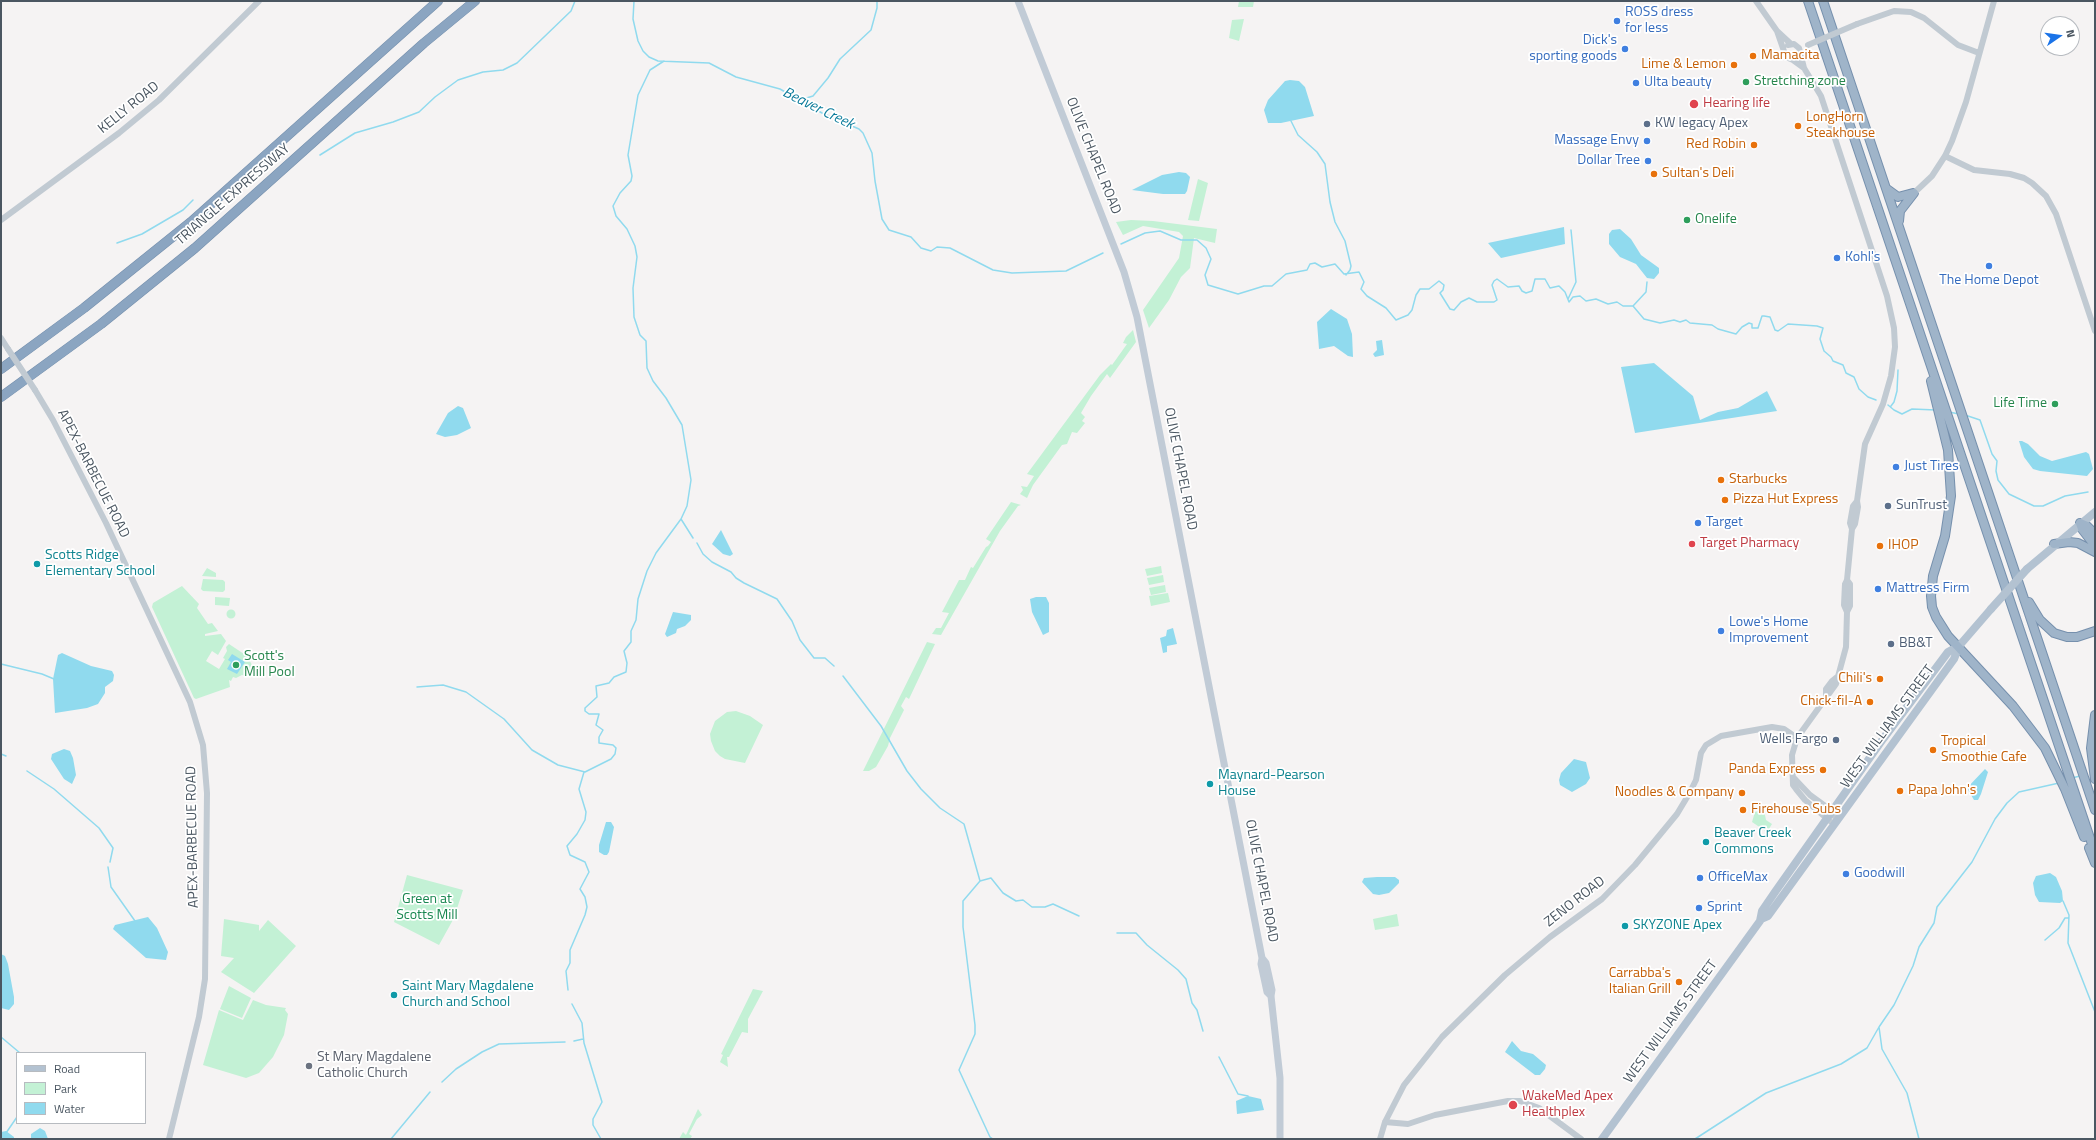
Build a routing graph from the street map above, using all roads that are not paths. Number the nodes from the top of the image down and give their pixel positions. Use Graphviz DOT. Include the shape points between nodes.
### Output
graph roads {
  1 [pos="259,1"];
  2 [pos="438,1"];
  3 [pos="474,1"];
  4 [pos="1018,1"];
  5 [pos="1756,1"];
  6 [pos="1808,1"];
  7 [pos="1823,1"];
  8 [pos="1994,1"];
  9 [pos="1777,31"];
  10 [pos="1793,44"];
  11 [pos="1808,45"];
  12 [pos="1784,49"];
  13 [pos="1800,53"];
  14 [pos="1979,53"];
  15 [pos="1793,60"];
  16 [pos="1804,68"];
  17 [pos="1945,156"];
  18 [pos="1885,187"];
  19 [pos="1914,193"];
  20 [pos="1,220"];
  21 [pos="1900,232"];
  22 [pos="1919,331"];
  23 [pos="2095,331"];
  24 [pos="1,338"];
  25 [pos="1,369"];
  26 [pos="1,397"];
  27 [pos="2095,512"];
  28 [pos="2080,523"];
  29 [pos="2095,534"];
  30 [pos="2054,544"];
  31 [pos="2095,546"];
  32 [pos="2095,552"];
  33 [pos="2014,571"];
  34 [pos="2095,631"];
  35 [pos="1959,646"];
  36 [pos="2095,715"];
  37 [pos="1797,738"];
  38 [pos="2095,779"];
  39 [pos="2095,810"];
  40 [pos="1829,814"];
  41 [pos="1835,823"];
  42 [pos="2095,853"];
  43 [pos="2095,863"];
  44 [pos="1761,919"];
  45 [pos="1385,1122"];
  46 [pos="169,1139"];
  47 [pos="1280,1139"];
  48 [pos="1380,1139"];
  49 [pos="1581,1139"];
  50 [pos="1602,1139"];
  1 -- 20 [label="street, KELLY ROAD" via="159,100 119,133"];
  2 -- 25 [label="highway, TRIANGLE EXPRESSWAY" via="191,222 84,308"];
  3 -- 26 [label="highway, TRIANGLE EXPRESSWAY" via="196,248 96,328"];
  4 -- 47 [label="main road, OLIVE CHAPEL ROAD" via="1133,299 1262,958 1266,962 1272,990 1279,1065"];
  5 -- 9 [label="street"];
  6 -- 22 [label="highway"];
  7 -- 18 [label="highway"];
  8 -- 14 [label="street"];
  9 -- 10 [label="street"];
  9 -- 12 [label="street"];
  10 -- 11 [label="street"];
  10 -- 12 [label="street"];
  10 -- 13 [label="street"];
  11 -- 13 [label="street"];
  11 -- 14 [label="street, bridge" via="1894,11 1911,12 1924,18 1958,45"];
  12 -- 15 [label="street" via="1785,56"];
  13 -- 15 [label="street"];
  13 -- 16 [label="street"];
  14 -- 17 [label="street" via="1966,102"];
  15 -- 16 [label="street"];
  16 -- 37 [label="street" via="1823,102 1887,296 1894,328 1895,348 1883,404 1865,444 1847,580 1850,584 1850,600 1846,646 1836,684"];
  17 -- 19 [label="street" via="1932,176"];
  17 -- 23 [label="street" via="1974,170 2024,178 2046,196 2056,214"];
  18 -- 19 [label="highway" via="1898,197"];
  18 -- 21 [label="highway"];
  19 -- 21 [label="highway" via="1900,211"];
  21 -- 33 [label="highway"];
  22 -- 35 [label="highway" via="1948,450 1951,485 1949,516 1933,576 1932,607 1938,621"];
  22 -- 42 [label="highway"];
  24 -- 46 [label="street, APEX-BARBECUE ROAD, bridge" via="56,425 106,523 190,702 203,745 208,801 205,979 199,1017"];
  27 -- 28 [label="main road"];
  28 -- 29 [label="highway"];
  28 -- 30 [label="main road"];
  28 -- 31 [label="highway"];
  30 -- 32 [label="highway" via="2073,542"];
  30 -- 35 [label="main road, bridge"];
  33 -- 34 [label="highway" via="2034,612 2047,628 2067,637 2086,635"];
  33 -- 39 [label="highway"];
  35 -- 40 [label="main road, WEST WILLIAMS STREET" via="1948,652"];
  35 -- 41 [label="main road, WEST WILLIAMS STREET" via="1954,659"];
  35 -- 43 [label="highway" via="2013,706 2045,748"];
  36 -- 38 [label="highway" via="2091,748"];
  37 -- 40 [label="street" via="1792,755 1793,777"];
  37 -- 45 [label="street, ZENO ROAD" via="1784,729 1772,727 1721,736 1709,742 1701,753 1696,780 1689,794 1635,864 1602,899 1532,952 1452,1026 1404,1085"];
  40 -- 41 [label="street"];
  40 -- 44 [label="main road, WEST WILLIAMS STREET" via="1762,911"];
  41 -- 44 [label="main road, WEST WILLIAMS STREET" via="1768,916"];
  44 -- 50 [label="main road, WEST WILLIAMS STREET"];
  45 -- 48 [label="street, ZENO ROAD"];
  45 -- 49 [label="street" via="1408,1124 1434,1115 1520,1101 1539,1108"];
}
